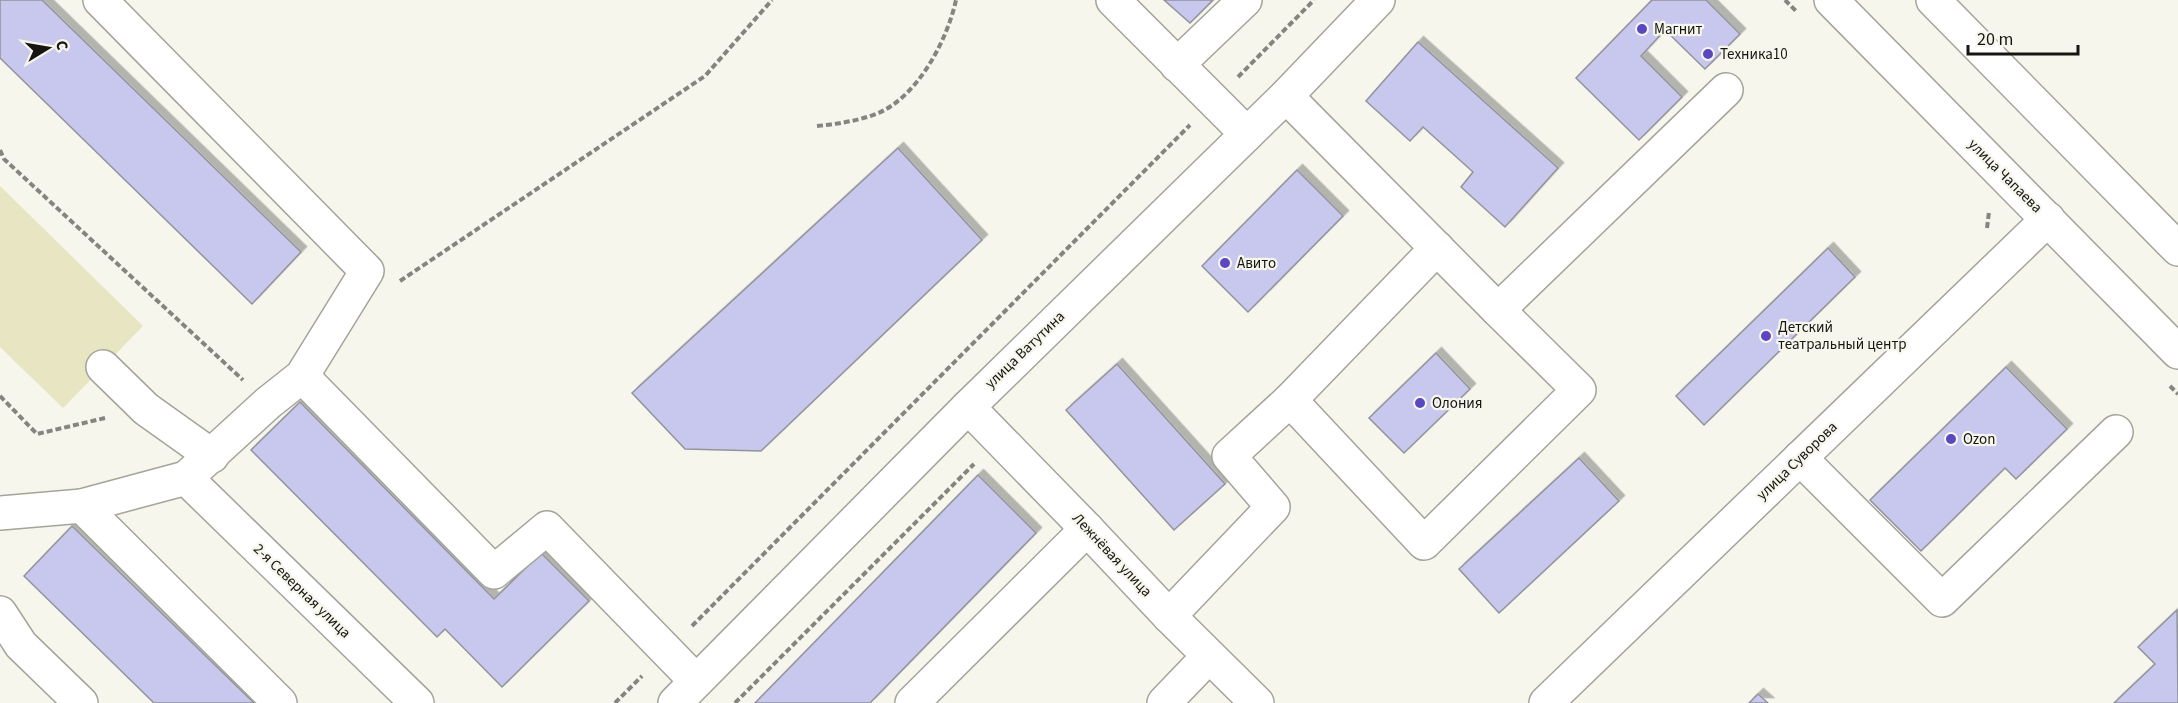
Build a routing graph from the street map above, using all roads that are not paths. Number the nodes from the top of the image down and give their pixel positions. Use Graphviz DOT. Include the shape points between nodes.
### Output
graph roads {
  1 [pos="100,0"];
  2 [pos="1113,0"];
  3 [pos="1245,0"];
  4 [pos="1377,0"];
  5 [pos="1831,0"];
  6 [pos="1934,0"];
  7 [pos="1177,66"];
  8 [pos="1726,90"];
  9 [pos="1286,96"];
  10 [pos="1247,134"];
  11 [pos="2048,219"];
  12 [pos="1437,248"];
  13 [pos="2178,249"];
  14 [pos="1498,310"];
  15 [pos="2178,352"];
  16 [pos="103,367"];
  17 [pos="302,376"];
  18 [pos="1290,400"];
  19 [pos="968,407"];
  20 [pos="2116,432"];
  21 [pos="212,456"];
  22 [pos="1800,458"];
  23 [pos="186,478"];
  24 [pos="82,506"];
  25 [pos="0,513"];
  26 [pos="1087,529"];
  27 [pos="0,613"];
  28 [pos="1169,616"];
  29 [pos="1209,656"];
  30 [pos="686,692"];
  31 [pos="412,702"];
  32 [pos="81,703"];
  33 [pos="280,703"];
  34 [pos="912,703"];
  35 [pos="1164,703"];
  36 [pos="1257,703"];
  37 [pos="1546,703"];
  1 -- 17 [label="main road" via="368,271"];
  2 -- 7 [label="main road"];
  3 -- 7 [label="main road"];
  4 -- 9 [label="main road, улица Ватутина"];
  5 -- 11 [label="main road, улица Чапаева"];
  6 -- 13 [label="main road"];
  7 -- 10 [label="main road"];
  8 -- 14 [label="main road"];
  9 -- 10 [label="main road, улица Ватутина"];
  9 -- 12 [label="main road"];
  10 -- 19 [label="main road, улица Ватутина"];
  11 -- 15 [label="main road, улица Чапаева"];
  11 -- 22 [label="main road, улица Суворова"];
  12 -- 14 [label="main road"];
  12 -- 18 [label="main road"];
  14 -- 18 [label="main road" via="1579,390 1424,543"];
  16 -- 21 [label="main road" via="146,409"];
  17 -- 21 [label="main road"];
  17 -- 30 [label="main road" via="494,572 547,528 667,651"];
  18 -- 28 [label="main road" via="1229,456 1273,507"];
  19 -- 26 [label="main road, Лежнёвая улица"];
  19 -- 30 [label="main road, улица Ватутина"];
  20 -- 22 [label="main road" via="1942,600"];
  21 -- 23 [label="main road"];
  22 -- 37 [label="main road, улица Суворова"];
  23 -- 24 [label="main road"];
  23 -- 31 [label="main road, 2-я Северная улица"];
  24 -- 25 [label="main road"];
  24 -- 33 [label="main road"];
  26 -- 28 [label="main road, Лежнёвая улица"];
  26 -- 34 [label="main road"];
  27 -- 32 [label="main road" via="21,645"];
  28 -- 29 [label="main road, Лежнёвая улица"];
  29 -- 35 [label="main road"];
  29 -- 36 [label="main road, Лежнёвая улица"];
}
